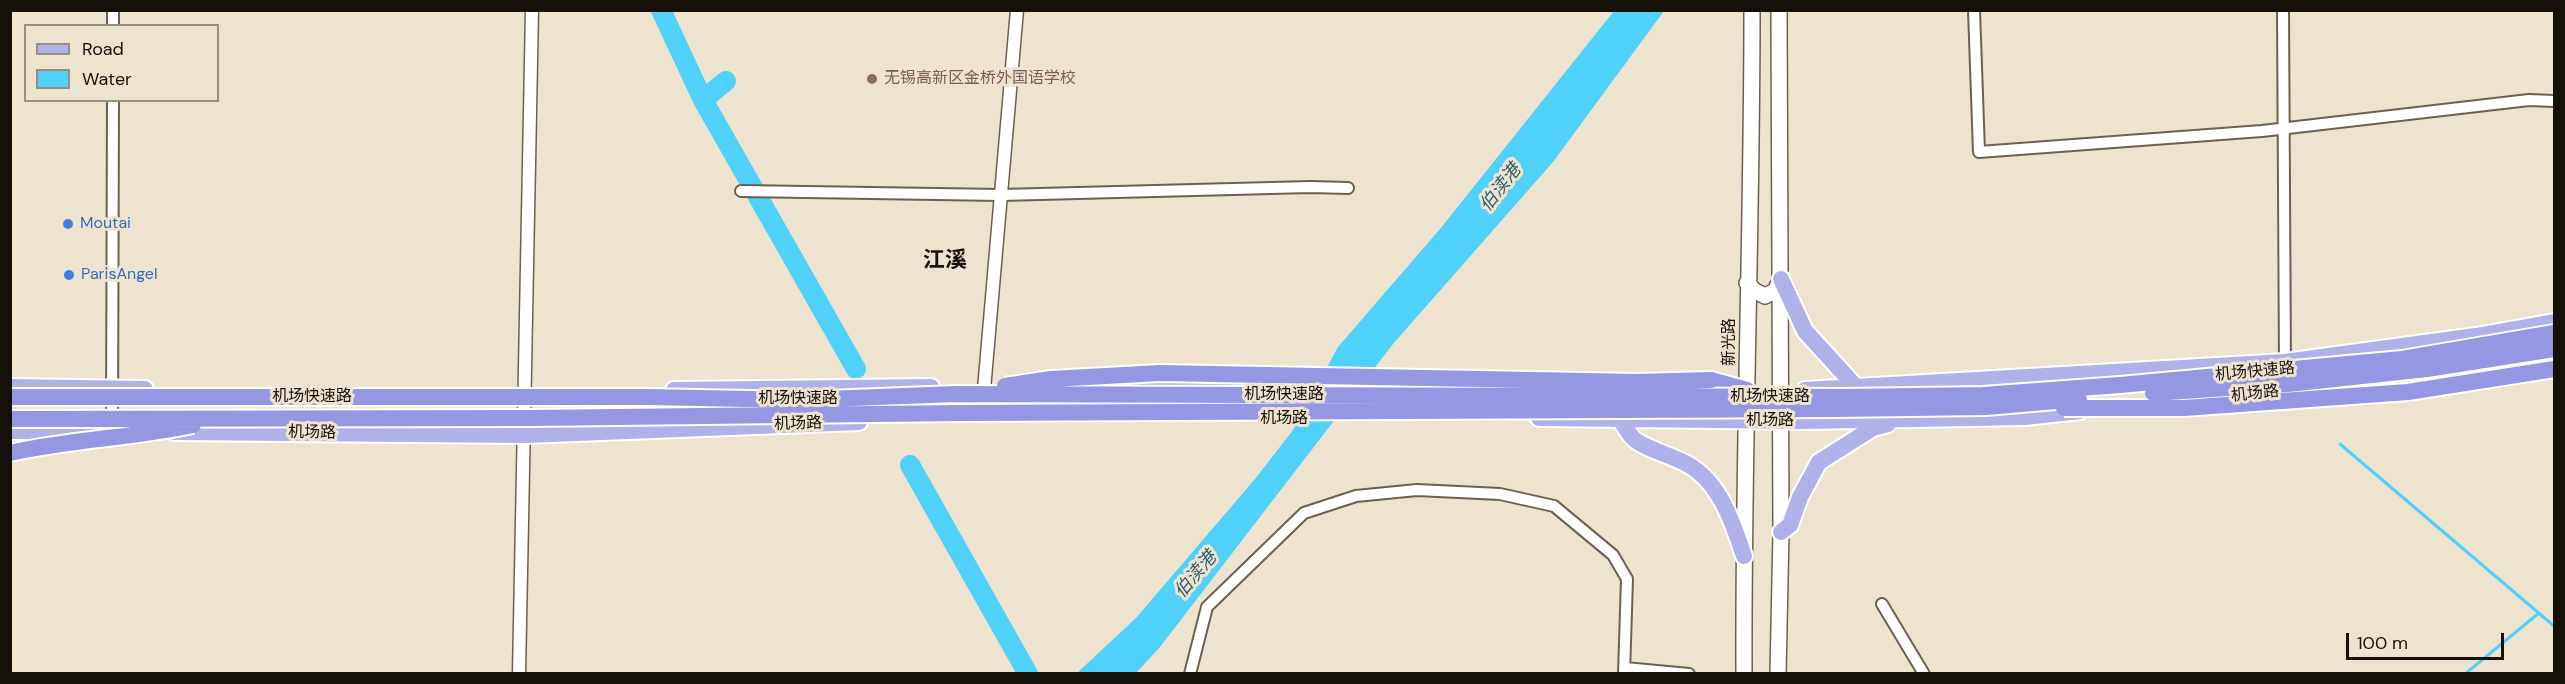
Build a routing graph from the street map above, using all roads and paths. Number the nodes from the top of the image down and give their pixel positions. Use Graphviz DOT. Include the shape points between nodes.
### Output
graph roads {
  1 [pos="532,10"];
  2 [pos="1017,10"];
  3 [pos="1752,10"];
  4 [pos="1779,10"];
  5 [pos="1974,10"];
  6 [pos="2283,10"];
  7 [pos="2554,101"];
  8 [pos="113,102"];
  9 [pos="2283,129"];
  10 [pos="1348,188"];
  11 [pos="741,191"];
  12 [pos="1000,195"];
  13 [pos="1780,279"];
  14 [pos="1747,283"];
  15 [pos="2554,322"];
  16 [pos="2554,333"];
  17 [pos="2554,349"];
  18 [pos="2554,357"];
  19 [pos="2285,362"];
  20 [pos="2554,369"];
  21 [pos="10,387"];
  22 [pos="984,387"];
  23 [pos="1856,387"];
  24 [pos="113,388"];
  25 [pos="1748,390"];
  26 [pos="1780,390"];
  27 [pos="2285,391"];
  28 [pos="526,392"];
  29 [pos="956,394"];
  30 [pos="10,397"];
  31 [pos="1986,407"];
  32 [pos="981,417"];
  33 [pos="231,418"];
  34 [pos="1905,418"];
  35 [pos="10,419"];
  36 [pos="1620,419"];
  37 [pos="1747,421"];
  38 [pos="1780,421"];
  39 [pos="10,431"];
  40 [pos="112,431"];
  41 [pos="525,435"];
  42 [pos="10,453"];
  43 [pos="1781,532"];
  44 [pos="1744,556"];
  45 [pos="1882,604"];
  46 [pos="1625,671"];
  47 [pos="519,674"];
  48 [pos="1190,674"];
  49 [pos="1689,674"];
  50 [pos="1744,674"];
  51 [pos="1778,674"];
  52 [pos="1924,674"];
  1 -- 28 [label="street"];
  2 -- 12 [label="street"];
  3 -- 14 [label="main road, 新光路"];
  4 -- 13 [label="main road"];
  5 -- 9 [label="street" via="1979,152"];
  6 -- 9 [label="street"];
  7 -- 9 [label="street" via="2529,100"];
  8 -- 24 [label="street"];
  9 -- 19 [label="street"];
  10 -- 12 [label="street"];
  11 -- 12 [label="street"];
  12 -- 22 [label="street"];
  13 -- 14 [label="main road" via="1775,291 1765,296"];
  13 -- 23 [label="main road" via="1805,331"];
  13 -- 26 [label="main road"];
  14 -- 25 [label="main road, 新光路"];
  15 -- 19 [label="main road, 机场路"];
  16 -- 29 [label="highway, 机场快速路, bridge" via="2402,359 1983,395"];
  17 -- 31 [label="highway, 机场快速路, bridge" via="2427,369 2288,384"];
  18 -- 27 [label="main road, 机场路" via="2421,378"];
  19 -- 23 [label="main road, 机场路"];
  19 -- 27 [label="street"];
  20 -- 31 [label="highway, bridge" via="2408,392 2271,403 2184,408"];
  21 -- 24 [label="main road, 机场路"];
  22 -- 25 [label="main road, 机场路" via="1063,382"];
  22 -- 28 [label="main road, 机场路"];
  22 -- 32 [label="street"];
  23 -- 26 [label="main road, 机场路"];
  24 -- 28 [label="main road, 机场路"];
  24 -- 40 [label="street"];
  25 -- 26 [label="main road, 机场路"];
  25 -- 29 [label="highway, bridge" via="1711,380 1160,373 1051,379"];
  25 -- 37 [label="main road, 新光路"];
  26 -- 38 [label="main road"];
  27 -- 34 [label="main road, 机场路" via="2025,417"];
  28 -- 41 [label="street"];
  29 -- 30 [label="highway, 机场快速路, bridge" via="800,400"];
  31 -- 33 [label="highway, 机场快速路, bridge"];
  32 -- 36 [label="main road, 机场路"];
  32 -- 41 [label="main road, 机场路"];
  33 -- 35 [label="highway, 机场快速路, bridge"];
  33 -- 42 [label="highway, bridge" via="163,432"];
  34 -- 38 [label="main road, 机场路"];
  34 -- 43 [label="main road" via="1873,428 1819,462 1790,525"];
  36 -- 37 [label="main road, 机场路"];
  36 -- 44 [label="main road" via="1634,440 1689,465 1706,479 1732,521"];
  37 -- 38 [label="main road, 机场路"];
  37 -- 44 [label="main road, 新光路"];
  38 -- 43 [label="main road"];
  39 -- 40 [label="main road, 机场路"];
  40 -- 41 [label="main road, 机场路"];
  41 -- 47 [label="street"];
  43 -- 51 [label="main road"];
  44 -- 50 [label="main road, 新光路"];
  45 -- 52 [label="street"];
  46 -- 48 [label="street" via="1628,579 1613,555 1554,506 1500,494 1417,490 1356,496 1304,513 1207,607"];
  46 -- 49 [label="street"];
}
